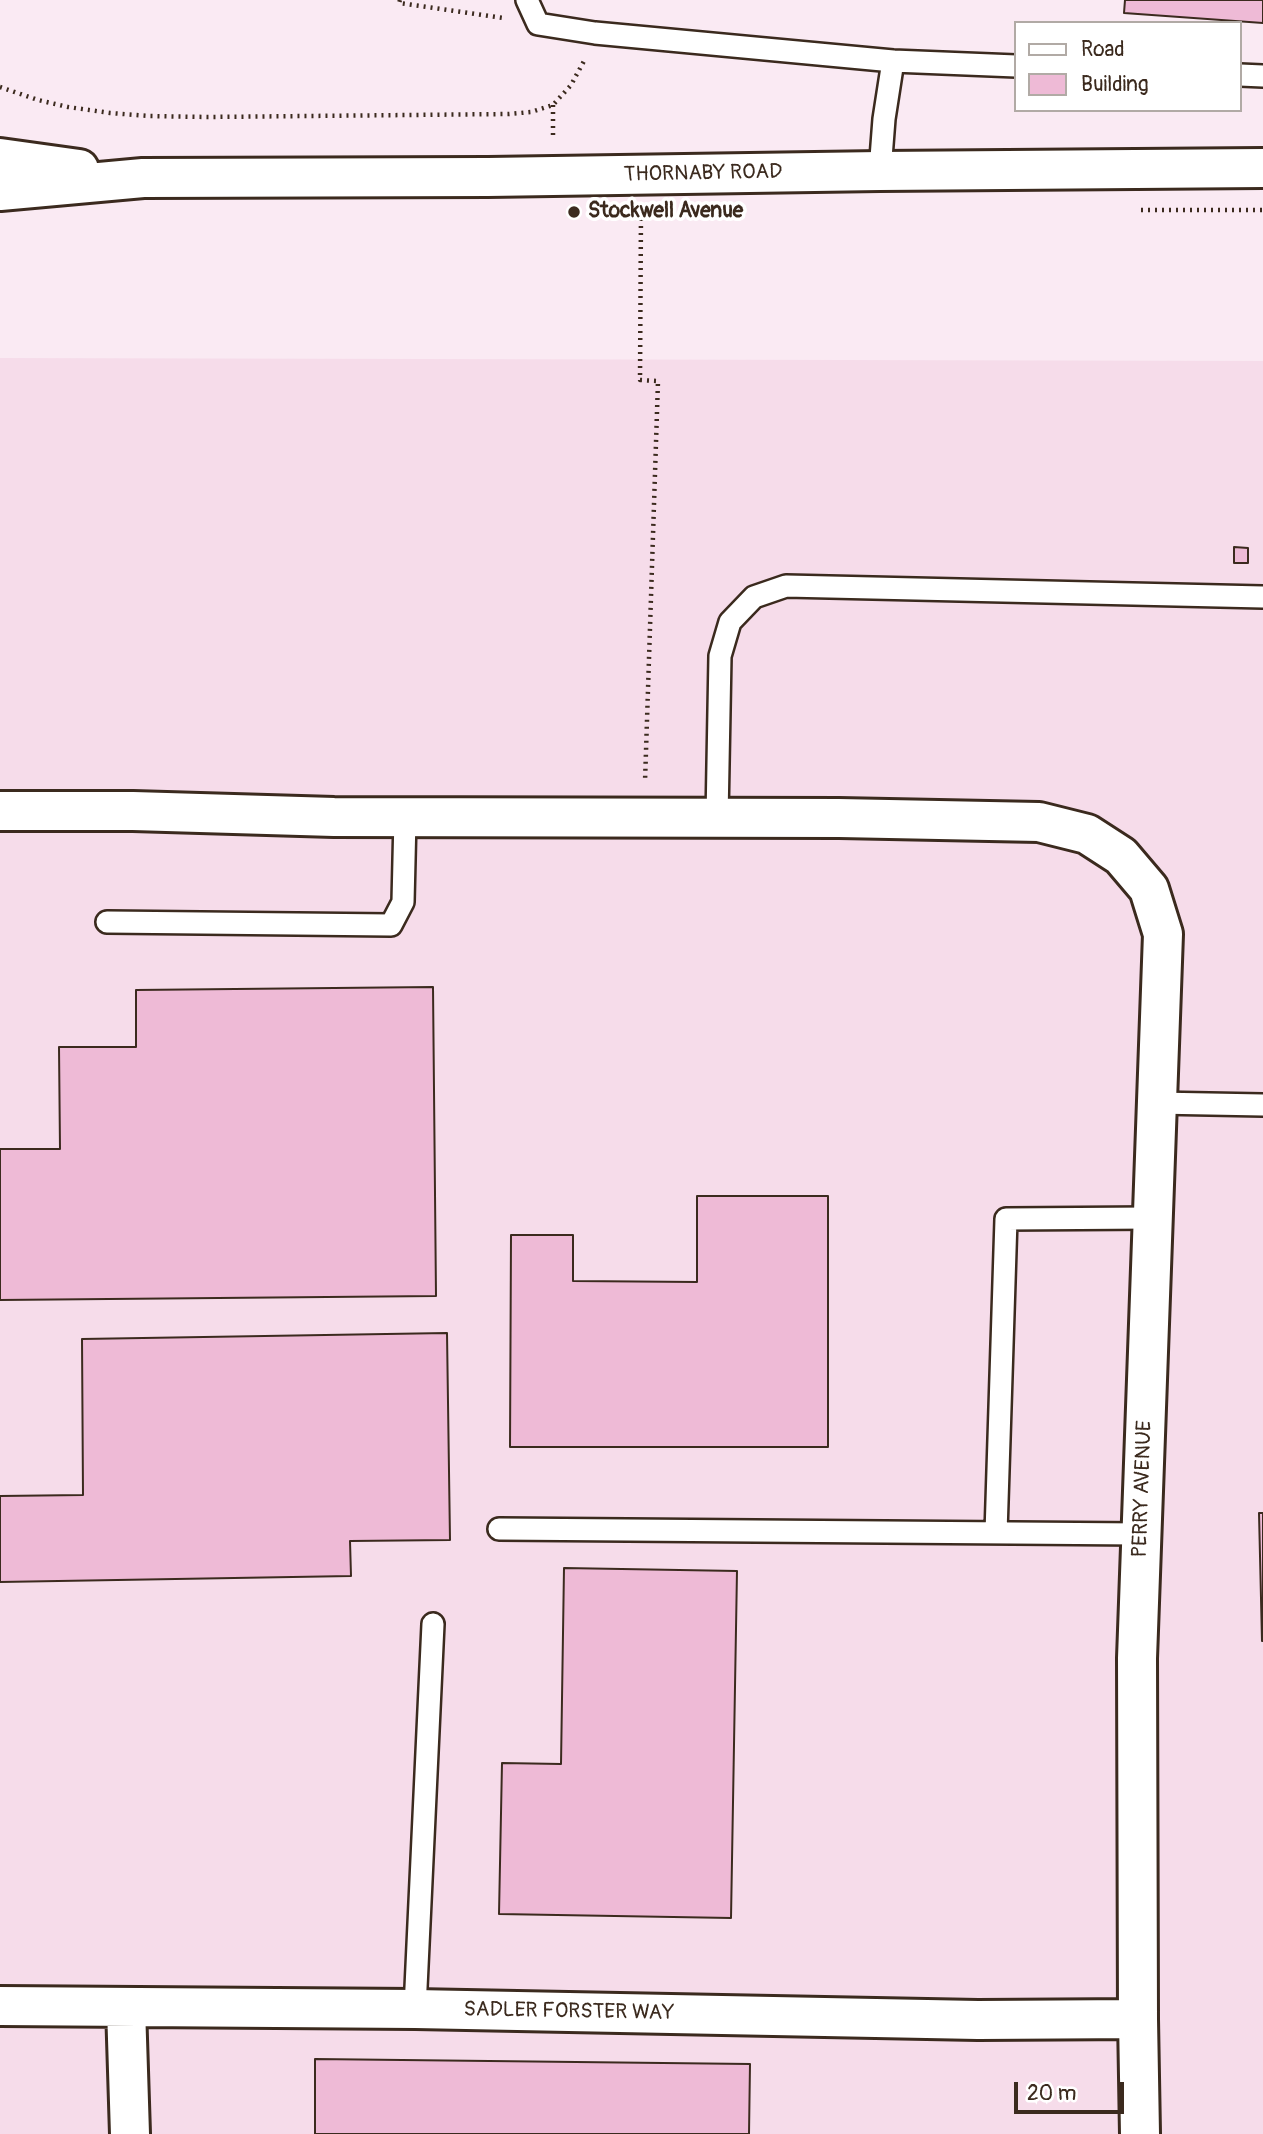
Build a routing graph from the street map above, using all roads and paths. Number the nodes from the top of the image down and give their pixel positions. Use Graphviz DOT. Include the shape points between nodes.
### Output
graph roads {
  1 [pos="400,0"];
  2 [pos="527,0"];
  3 [pos="538,24"];
  4 [pos="595,33"];
  5 [pos="893,61"];
  6 [pos="1014,66"];
  7 [pos="1242,75"];
  8 [pos="1263,76"];
  9 [pos="0,87"];
  10 [pos="0,158"];
  11 [pos="1263,168"];
  12 [pos="880,171"];
  13 [pos="144,178"];
  14 [pos="0,191"];
  15 [pos="641,211"];
  16 [pos="1263,597"];
  17 [pos="0,811"];
  18 [pos="405,818"];
  19 [pos="644,818"];
  20 [pos="718,818"];
  21 [pos="107,922"];
  22 [pos="1156,1103"];
  23 [pos="1263,1105"];
  24 [pos="1152,1218"];
  25 [pos="499,1529"];
  26 [pos="996,1533"];
  27 [pos="1142,1534"];
  28 [pos="433,1624"];
  29 [pos="0,2006"];
  30 [pos="126,2007"];
  31 [pos="415,2009"];
  32 [pos="1138,2019"];
  33 [pos="130,2134"];
  34 [pos="1140,2134"];
  1 -- 3 [label="path"];
  2 -- 3 [label="lane"];
  3 -- 4 [label="lane"];
  4 -- 5 [label="lane"];
  4 -- 9 [label="path" via="570,85 553,104 509,114 149,116 68,107"];
  5 -- 6 [label="lane"];
  5 -- 12 [label="lane"];
  7 -- 8 [label="lane"];
  10 -- 13 [label="street, THORNABY ROAD"];
  11 -- 12 [label="street, THORNABY ROAD"];
  12 -- 13 [label="street, THORNABY ROAD"];
  13 -- 14 [label="street, THORNABY ROAD"];
  15 -- 19 [label="path" via="640,380 658,381"];
  16 -- 20 [label="lane" via="786,586 754,597 730,622 720,656"];
  17 -- 18 [label="street, PERRY AVENUE"];
  18 -- 19 [label="street, PERRY AVENUE"];
  18 -- 21 [label="lane" via="403,902 391,925"];
  19 -- 20 [label="street, PERRY AVENUE"];
  20 -- 22 [label="street, PERRY AVENUE" via="1040,822 1087,834 1121,856 1149,889 1163,934"];
  22 -- 23 [label="lane"];
  22 -- 24 [label="street, PERRY AVENUE"];
  24 -- 26 [label="lane" via="1006,1219"];
  24 -- 27 [label="street, PERRY AVENUE"];
  25 -- 26 [label="lane"];
  26 -- 27 [label="lane"];
  27 -- 32 [label="street, PERRY AVENUE" via="1137,1658"];
  28 -- 31 [label="lane"];
  29 -- 30 [label="street, SADLER FORSTER WAY"];
  30 -- 31 [label="street, SADLER FORSTER WAY"];
  30 -- 33 [label="street"];
  31 -- 32 [label="street, SADLER FORSTER WAY"];
  32 -- 34 [label="street, PERRY AVENUE"];
}
